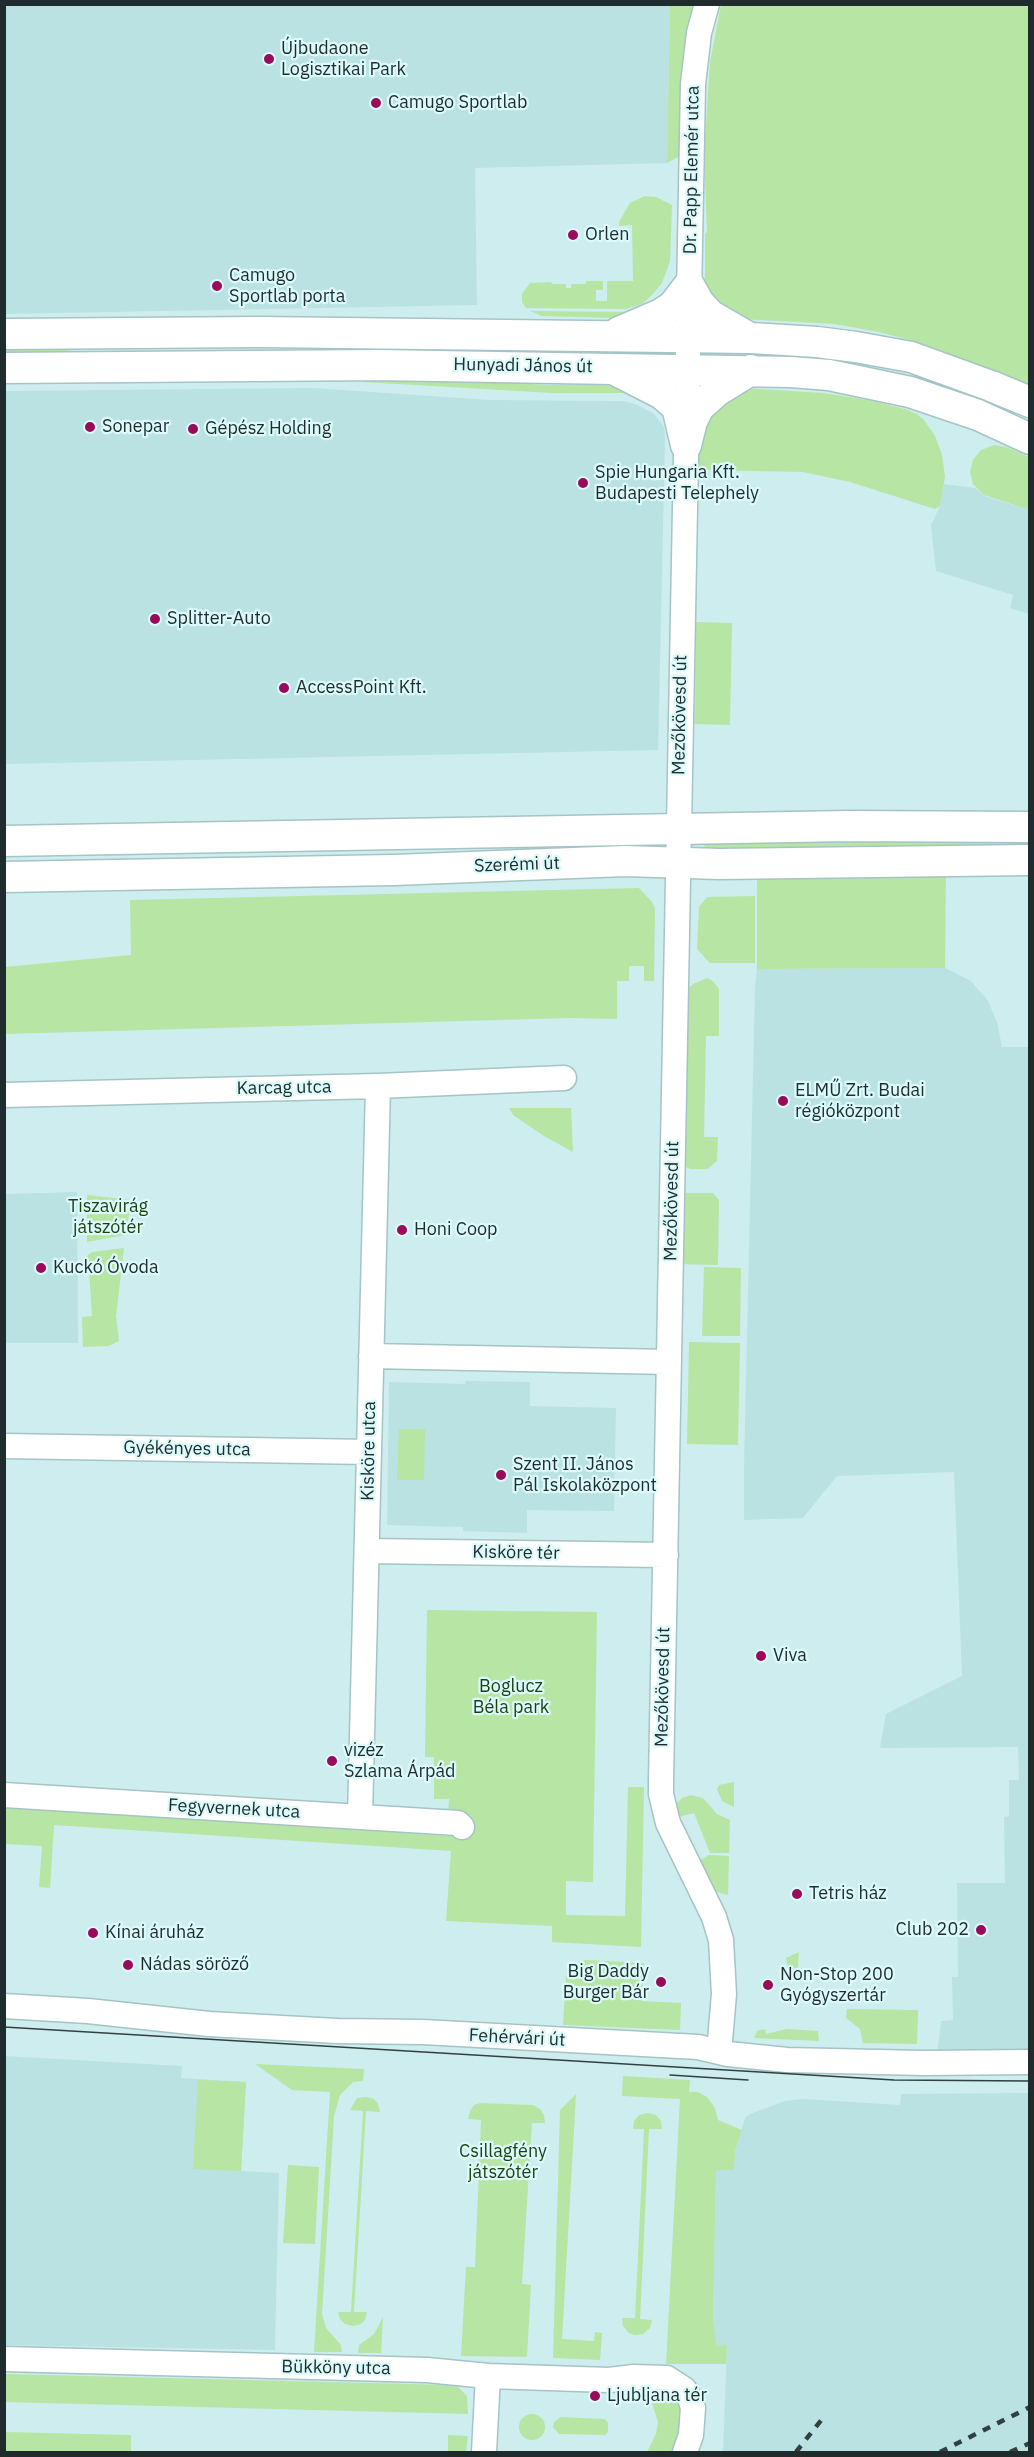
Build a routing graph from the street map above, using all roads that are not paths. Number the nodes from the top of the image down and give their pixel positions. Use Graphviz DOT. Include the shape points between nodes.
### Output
graph roads {
  1 [pos="707,4"];
  2 [pos="689,285"];
  3 [pos="184,331"];
  4 [pos="4,334"];
  5 [pos="608,336"];
  6 [pos="688,337"];
  7 [pos="751,338"];
  8 [pos="185,365"];
  9 [pos="609,367"];
  10 [pos="4,368"];
  11 [pos="688,369"];
  12 [pos="751,370"];
  13 [pos="1029,402"];
  14 [pos="1029,439"];
  15 [pos="686,445"];
  16 [pos="1029,827"];
  17 [pos="678,829"];
  18 [pos="4,841"];
  19 [pos="1029,860"];
  20 [pos="678,862"];
  21 [pos="4,877"];
  22 [pos="564,1078"];
  23 [pos="378,1086"];
  24 [pos="4,1095"];
  25 [pos="371,1356"];
  26 [pos="669,1362"];
  27 [pos="4,1446"];
  28 [pos="369,1452"];
  29 [pos="367,1551"];
  30 [pos="666,1555"];
  31 [pos="4,1795"];
  32 [pos="360,1817"];
  33 [pos="462,1827"];
  34 [pos="4,2006"];
  35 [pos="719,2052"];
  36 [pos="1029,2062"];
  37 [pos="4,2359"];
  38 [pos="489,2376"];
  39 [pos="484,2452"];
  40 [pos="685,2452"];
  1 -- 2 [label="street, Dr. Papp Elemér utca" via="693,84"];
  2 -- 5 [label="main road" via="673,306 661,314"];
  2 -- 6 [label="street, Dr. Papp Elemér utca"];
  2 -- 7 [label="main road" via="710,315"];
  3 -- 4 [label="main road, Hunyadi János út"];
  3 -- 5 [label="main road, Hunyadi János út"];
  3 -- 8 [label="main road"];
  5 -- 6 [label="main road, Hunyadi János út"];
  6 -- 7 [label="main road, Hunyadi János út"];
  6 -- 11 [label="street, Mezőkövesd út"];
  7 -- 13 [label="main road, Hunyadi János út" via="836,344 902,355"];
  8 -- 9 [label="main road, Hunyadi János út"];
  8 -- 10 [label="main road, Hunyadi János út"];
  9 -- 11 [label="main road, Hunyadi János út"];
  9 -- 15 [label="main road" via="668,397 677,407"];
  11 -- 12 [label="main road, Hunyadi János út"];
  11 -- 15 [label="street, Mezőkövesd út"];
  12 -- 14 [label="main road, Hunyadi János út" via="829,375 910,392 978,415"];
  12 -- 15 [label="main road" via="699,407"];
  15 -- 17 [label="street, Mezőkövesd út"];
  16 -- 17 [label="main road, Szerémi út"];
  17 -- 18 [label="main road, Szerémi út"];
  17 -- 20 [label="street, Mezőkövesd út"];
  19 -- 20 [label="main road, Szerémi út"];
  20 -- 21 [label="main road, Szerémi út"];
  20 -- 26 [label="street, Mezőkövesd út"];
  22 -- 23 [label="street, Karcag utca"];
  23 -- 24 [label="street, Karcag utca"];
  23 -- 25 [label="street, Kisköre utca"];
  25 -- 26 [label="street"];
  25 -- 28 [label="street, Kisköre utca"];
  26 -- 30 [label="street, Mezőkövesd út"];
  27 -- 28 [label="street, Gyékényes utca"];
  28 -- 29 [label="street, Kisköre utca"];
  29 -- 30 [label="street, Kisköre tér"];
  29 -- 32 [label="street, Kisköre utca"];
  30 -- 35 [label="street, Mezőkövesd út" via="661,1794 668,1823 714,1917 721,1940 724,1994"];
  31 -- 32 [label="street, Fegyvernek utca"];
  32 -- 33 [label="street, Fegyvernek utca" via="458,1823"];
  34 -- 35 [label="street, Fehérvári út" via="209,2024 698,2047"];
  35 -- 36 [label="street, Fehérvári út" via="843,2062"];
  37 -- 38 [label="street, Bükköny utca" via="437,2370"];
  38 -- 39 [label="street"];
  38 -- 40 [label="street, Bükköny utca" via="667,2378 684,2390 693,2408"];
}
